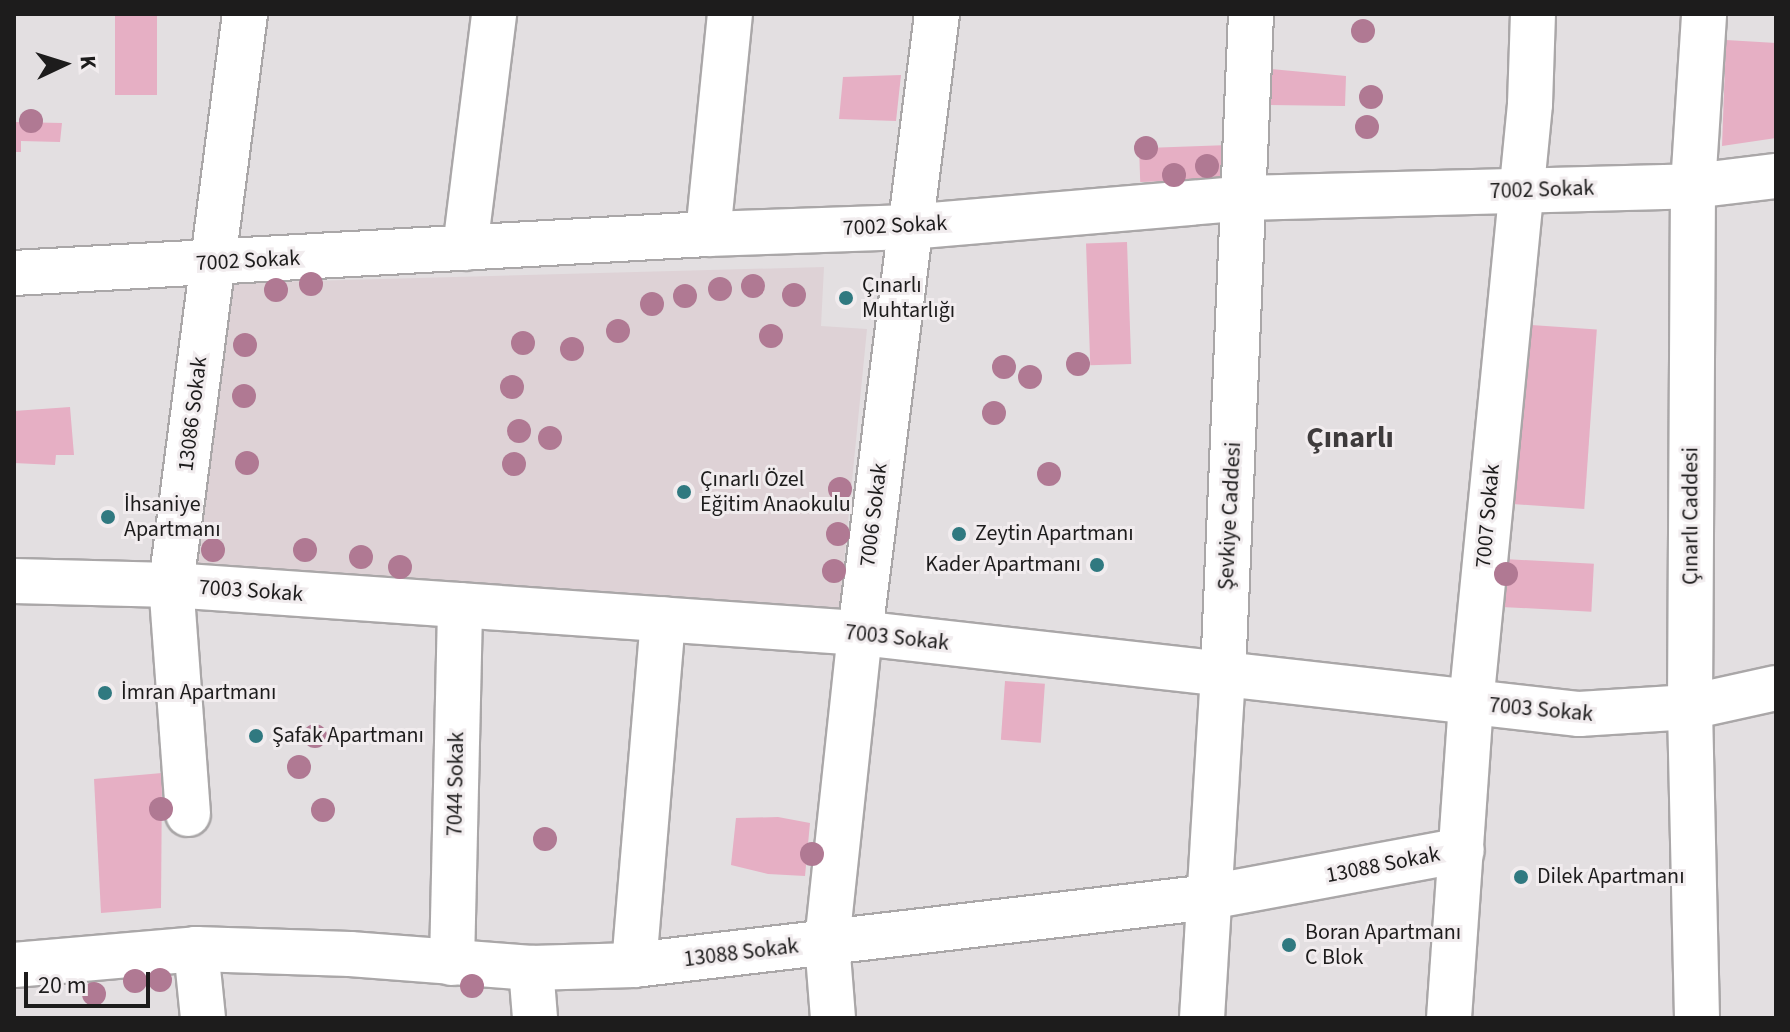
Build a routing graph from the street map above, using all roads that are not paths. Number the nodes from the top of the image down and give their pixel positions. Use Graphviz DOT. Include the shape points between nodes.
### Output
graph roads {
  1 [pos="245,14"];
  2 [pos="494,14"];
  3 [pos="730,14"];
  4 [pos="937,14"];
  5 [pos="1251,14"];
  6 [pos="1533,14"];
  7 [pos="1704,14"];
  8 [pos="1776,176"];
  9 [pos="1693,186"];
  10 [pos="1519,191"];
  11 [pos="1244,198"];
  12 [pos="909,227"];
  13 [pos="708,234"];
  14 [pos="465,248"];
  15 [pos="212,263"];
  16 [pos="14,273"];
  17 [pos="14,581"];
  18 [pos="171,585"];
  19 [pos="460,605"];
  20 [pos="663,619"];
  21 [pos="860,633"];
  22 [pos="1223,674"];
  23 [pos="1776,688"];
  24 [pos="1471,704"];
  25 [pos="1690,707"];
  26 [pos="188,814"];
  27 [pos="1462,850"];
  28 [pos="1209,897"];
  29 [pos="827,942"];
  30 [pos="196,949"];
  31 [pos="452,963"];
  32 [pos="14,965"];
  33 [pos="634,965"];
  34 [pos="531,968"];
  35 [pos="203,1018"];
  36 [pos="535,1018"];
  37 [pos="833,1018"];
  38 [pos="1202,1018"];
  39 [pos="1449,1018"];
  40 [pos="1697,1018"];
  1 -- 15 [label="street, 13086 Sokak"];
  2 -- 14 [label="street"];
  3 -- 13 [label="street"];
  4 -- 12 [label="street, 7006 Sokak"];
  5 -- 11 [label="street, Şevkiye Caddesi"];
  6 -- 10 [label="street, 7007 Sokak" via="1530,104"];
  7 -- 9 [label="street, Çınarlı Caddesi"];
  8 -- 9 [label="street, 7002 Sokak"];
  9 -- 10 [label="street, 7002 Sokak"];
  9 -- 25 [label="street, Çınarlı Caddesi"];
  10 -- 11 [label="street, 7002 Sokak"];
  10 -- 24 [label="street, 7007 Sokak"];
  11 -- 12 [label="street, 7002 Sokak"];
  11 -- 22 [label="street, Şevkiye Caddesi"];
  12 -- 13 [label="street, 7002 Sokak"];
  12 -- 21 [label="street, 7006 Sokak"];
  13 -- 14 [label="street, 7002 Sokak"];
  14 -- 15 [label="street, 7002 Sokak"];
  15 -- 16 [label="street, 7002 Sokak"];
  15 -- 18 [label="street, 13086 Sokak"];
  17 -- 18 [label="street, 7003 Sokak"];
  18 -- 19 [label="street, 7003 Sokak"];
  18 -- 26 [label="street, 13086 Sokak"];
  19 -- 20 [label="street, 7003 Sokak"];
  19 -- 31 [label="street, 7044 Sokak"];
  20 -- 21 [label="street, 7003 Sokak"];
  20 -- 33 [label="street"];
  21 -- 22 [label="street, 7003 Sokak"];
  21 -- 29 [label="street, 7006 Sokak"];
  22 -- 24 [label="street, 7003 Sokak"];
  22 -- 28 [label="street, Şevkiye Caddesi"];
  23 -- 25 [label="street, 7003 Sokak"];
  24 -- 25 [label="street, 7003 Sokak" via="1606,715"];
  24 -- 27 [label="street, 7007 Sokak"];
  25 -- 40 [label="street, Çınarlı Caddesi"];
  27 -- 28 [label="street, 13088 Sokak"];
  27 -- 39 [label="street, 7007 Sokak"];
  28 -- 29 [label="street, 13088 Sokak"];
  28 -- 38 [label="street, Şevkiye Caddesi"];
  29 -- 33 [label="street, 13088 Sokak"];
  29 -- 37 [label="street, 7006 Sokak"];
  30 -- 31 [label="street, 13088 Sokak"];
  30 -- 32 [label="street, 13088 Sokak"];
  30 -- 35 [label="street"];
  31 -- 34 [label="street, 13088 Sokak"];
  33 -- 34 [label="street, 13088 Sokak"];
  34 -- 36 [label="street"];
}
